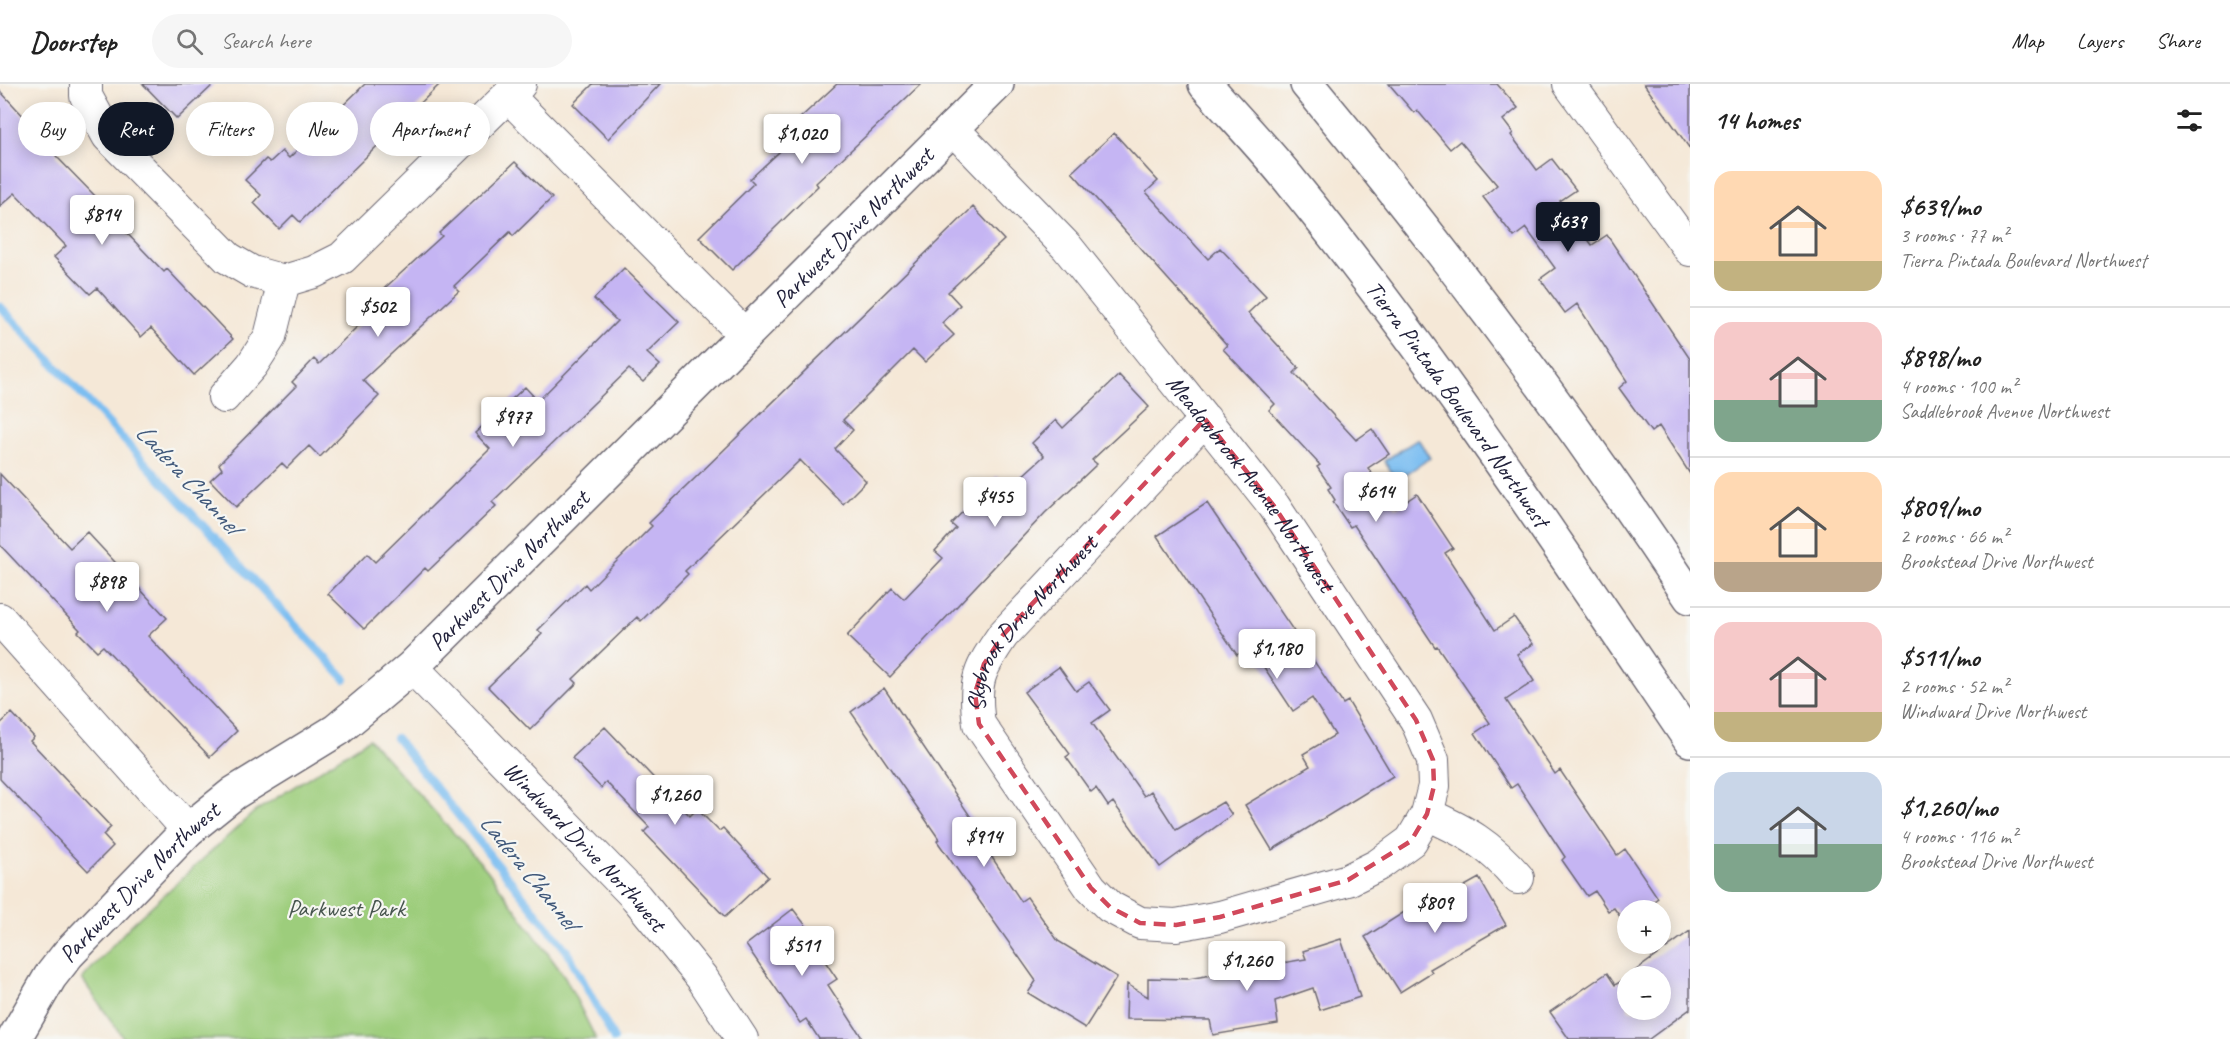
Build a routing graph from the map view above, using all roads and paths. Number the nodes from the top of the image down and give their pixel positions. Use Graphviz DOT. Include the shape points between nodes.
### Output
graph roads {
  1 [pos="997,84"];
  2 [pos="1205,84"];
  3 [pos="1307,84"];
  4 [pos="1569,84"];
  5 [pos="86,90"];
  6 [pos="514,90"];
  7 [pos="952,128"];
  8 [pos="1690,250"];
  9 [pos="284,281"];
  10 [pos="744,334"];
  11 [pos="224,397"];
  12 [pos="1205,419"];
  13 [pos="1690,597"];
  14 [pos="0,619"];
  15 [pos="412,667"];
  16 [pos="1690,740"];
  17 [pos="1427,814"];
  18 [pos="188,830"];
  19 [pos="1518,878"];
  20 [pos="1140,922"];
  21 [pos="14,1039"];
  22 [pos="742,1039"];
  1 -- 7 [label="main road, Parkwest Drive Northwest"];
  2 -- 16 [label="main road, Tierra Pintada Boulevard Northwest" via="1292,182 1406,331 1511,476"];
  3 -- 13 [label="main road" via="1476,294"];
  4 -- 8 [label="street"];
  5 -- 9 [label="street" via="108,136 228,258 252,272"];
  6 -- 9 [label="street" via="342,258"];
  6 -- 10 [label="street"];
  7 -- 10 [label="main road, Parkwest Drive Northwest"];
  7 -- 12 [label="street, Meadowbrook Avenue Northwest" via="1068,247"];
  9 -- 11 [label="street" via="270,338"];
  10 -- 15 [label="main road, Parkwest Drive Northwest"];
  12 -- 17 [label="street, Meadowbrook Avenue Northwest" via="1274,506 1416,720 1432,760 1434,786"];
  12 -- 20 [label="street, Skybrook Drive Northwest" via="1003,635 984,664 975,693 979,724 1091,888 1110,907"];
  14 -- 18 [label="street"];
  15 -- 18 [label="main road, Parkwest Drive Northwest" via="337,730 234,793"];
  15 -- 22 [label="street, Windward Drive Northwest" via="636,897 702,978"];
  17 -- 19 [label="street" via="1467,832 1497,854"];
  17 -- 20 [label="street, Meadowbrook Avenue Northwest" via="1411,841 1378,865 1348,880 1220,918 1176,925"];
  18 -- 21 [label="main road, Parkwest Drive Northwest" via="68,954"];
}
